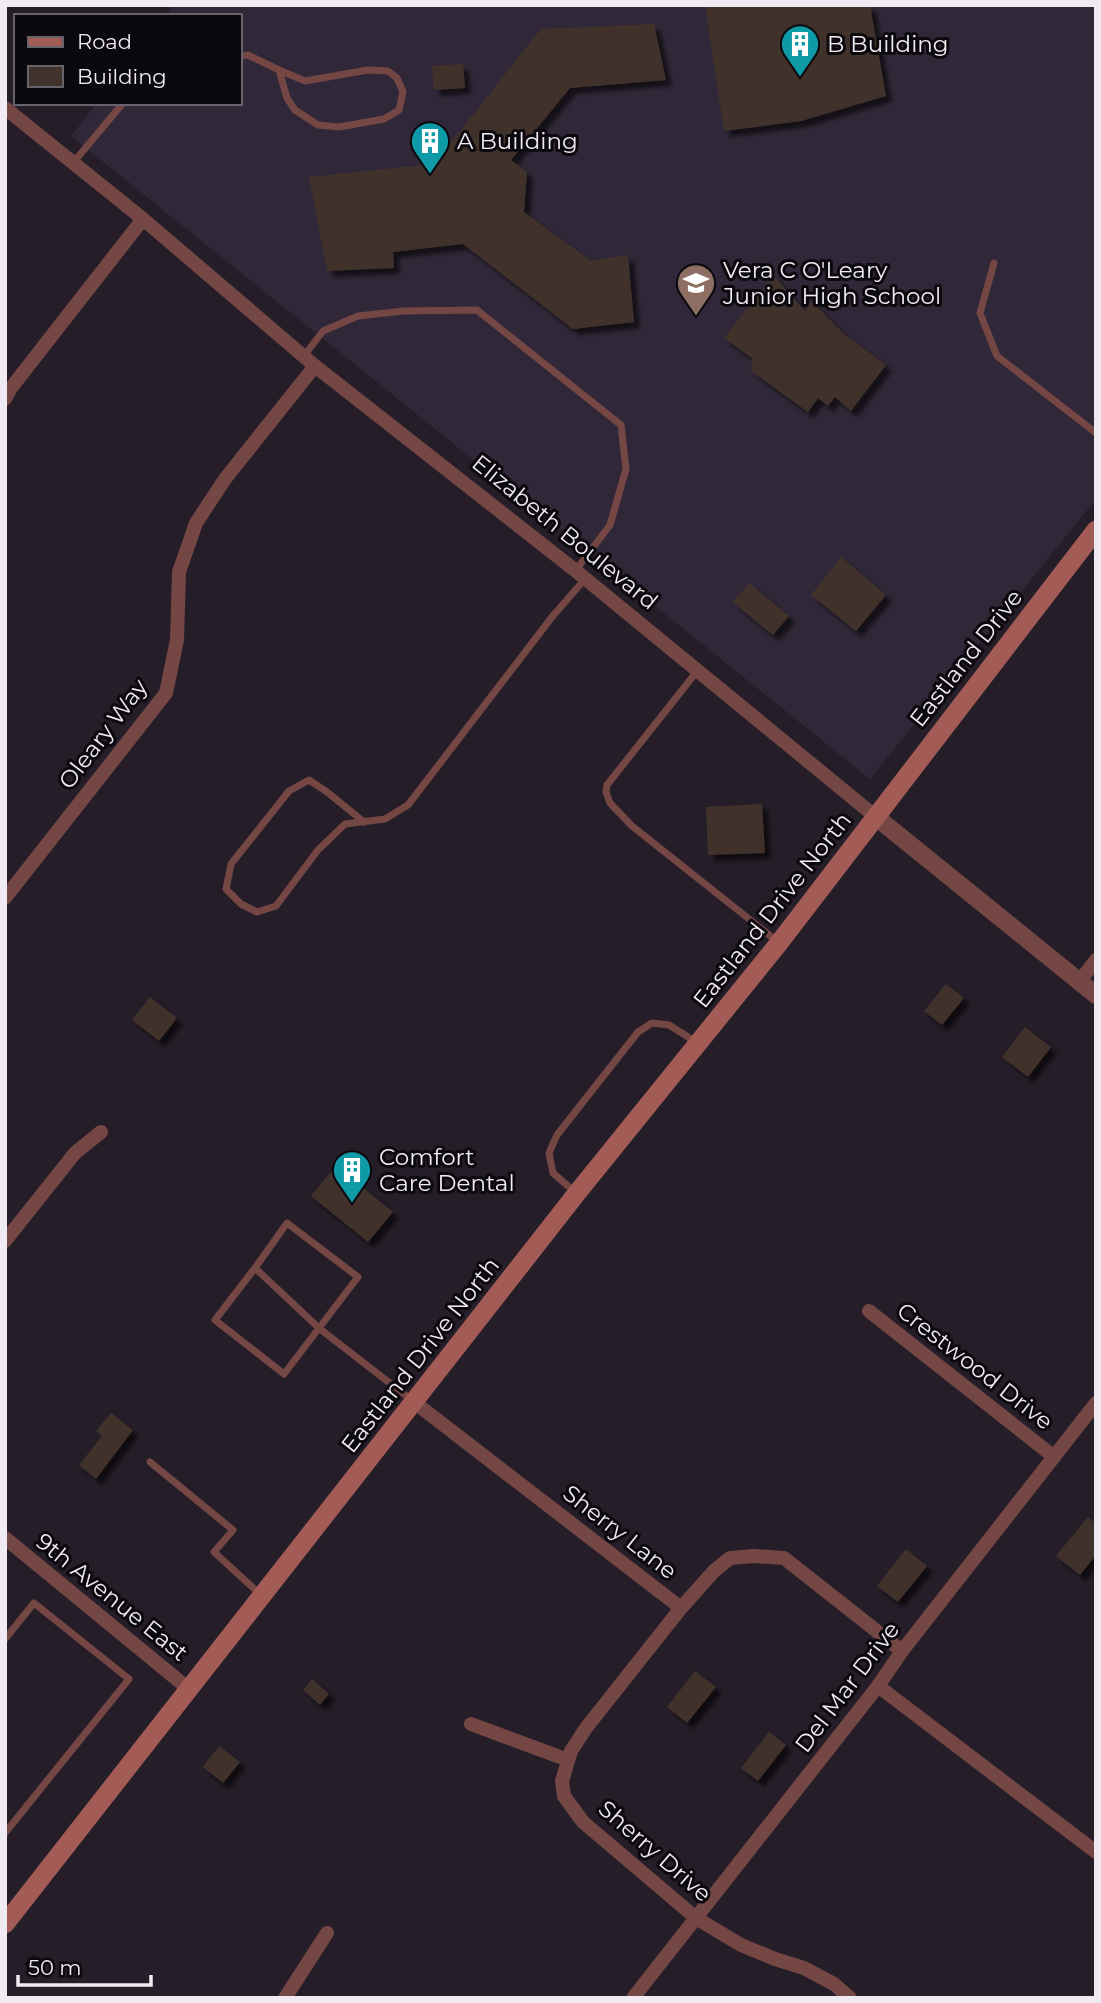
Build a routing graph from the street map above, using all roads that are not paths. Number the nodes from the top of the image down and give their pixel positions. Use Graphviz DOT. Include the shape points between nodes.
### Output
graph roads {
  1 [pos="242,56"];
  2 [pos="279,69"];
  3 [pos="121,105"];
  4 [pos="5,108"];
  5 [pos="74,163"];
  6 [pos="143,219"];
  7 [pos="994,263"];
  8 [pos="310,361"];
  9 [pos="5,399"];
  10 [pos="1096,433"];
  11 [pos="1096,530"];
  12 [pos="581,575"];
  13 [pos="698,670"];
  14 [pos="876,817"];
  15 [pos="364,822"];
  16 [pos="5,898"];
  17 [pos="779,943"];
  18 [pos="1096,960"];
  19 [pos="1079,982"];
  20 [pos="1096,995"];
  21 [pos="698,1043"];
  22 [pos="101,1132"];
  23 [pos="577,1193"];
  24 [pos="5,1241"];
  25 [pos="255,1268"];
  26 [pos="869,1311"];
  27 [pos="320,1329"];
  28 [pos="414,1402"];
  29 [pos="1096,1402"];
  30 [pos="1053,1456"];
  31 [pos="150,1462"];
  32 [pos="5,1538"];
  33 [pos="262,1596"];
  34 [pos="681,1608"];
  35 [pos="5,1639"];
  36 [pos="902,1651"];
  37 [pos="878,1686"];
  38 [pos="190,1690"];
  39 [pos="471,1724"];
  40 [pos="568,1760"];
  41 [pos="5,1833"];
  42 [pos="1096,1852"];
  43 [pos="696,1918"];
  44 [pos="6,1923"];
  45 [pos="327,1933"];
  46 [pos="285,1998"];
  47 [pos="633,1998"];
  48 [pos="850,1998"];
  1 -- 2 [label="lane"];
  2 -- 2 [label="lane" via="305,81 368,70 388,72 397,78 403,92 399,110 384,119 339,127 318,125 295,110"];
  3 -- 5 [label="lane"];
  4 -- 5 [label="street, Elizabeth Boulevard"];
  5 -- 6 [label="street, Elizabeth Boulevard"];
  6 -- 8 [label="street, Elizabeth Boulevard"];
  6 -- 9 [label="street"];
  7 -- 10 [label="lane" via="980,313 997,356"];
  8 -- 12 [label="street, Elizabeth Boulevard"];
  8 -- 12 [label="lane" via="323,331 358,316 477,310 621,425 626,469 610,525"];
  8 -- 16 [label="street, Oleary Way" via="196,523 179,572 177,640 166,693"];
  11 -- 14 [label="main road, Eastland Drive"];
  12 -- 13 [label="street, Elizabeth Boulevard"];
  12 -- 15 [label="lane" via="408,804 385,819"];
  13 -- 14 [label="street, Elizabeth Boulevard"];
  13 -- 17 [label="lane" via="606,792 610,803 632,826"];
  14 -- 17 [label="main road, Eastland Drive North"];
  14 -- 19 [label="street, Elizabeth Boulevard"];
  15 -- 15 [label="lane" via="345,824 318,850 276,906 257,912 226,889 232,864 289,791 309,780"];
  17 -- 21 [label="main road, Eastland Drive North"];
  18 -- 19 [label="street"];
  19 -- 20 [label="street, Elizabeth Boulevard"];
  21 -- 23 [label="main road, Eastland Drive North"];
  21 -- 23 [label="lane" via="669,1025 652,1023 638,1032 557,1135 549,1153 554,1173"];
  22 -- 24 [label="street" via="75,1153"];
  23 -- 28 [label="main road, Eastland Drive North"];
  25 -- 27 [label="lane"];
  25 -- 27 [label="lane" via="287,1223 358,1277"];
  25 -- 27 [label="lane" via="215,1320 284,1374"];
  26 -- 30 [label="street, Crestwood Drive"];
  27 -- 28 [label="lane"];
  28 -- 33 [label="main road, Eastland Drive North"];
  28 -- 34 [label="street, Sherry Lane"];
  29 -- 30 [label="street, Del Mar Drive"];
  30 -- 36 [label="street, Del Mar Drive"];
  31 -- 33 [label="lane" via="233,1530 214,1552"];
  32 -- 38 [label="street, 9th Avenue East"];
  33 -- 38 [label="main road, Eastland Drive North"];
  34 -- 36 [label="street, Sherry Lane" via="730,1558 784,1558"];
  34 -- 40 [label="street, Sherry Drive" via="586,1728"];
  35 -- 41 [label="lane" via="34,1603 129,1678"];
  36 -- 37 [label="street, Del Mar Drive"];
  37 -- 42 [label="street"];
  37 -- 43 [label="street, Del Mar Drive"];
  38 -- 44 [label="main road, Eastland Drive North"];
  39 -- 40 [label="street"];
  40 -- 43 [label="street, Sherry Drive" via="562,1781 565,1796 583,1822"];
  43 -- 47 [label="street, Del Mar Drive"];
  43 -- 48 [label="street, Sherry Drive" via="741,1945 804,1968"];
  45 -- 46 [label="street"];
}
